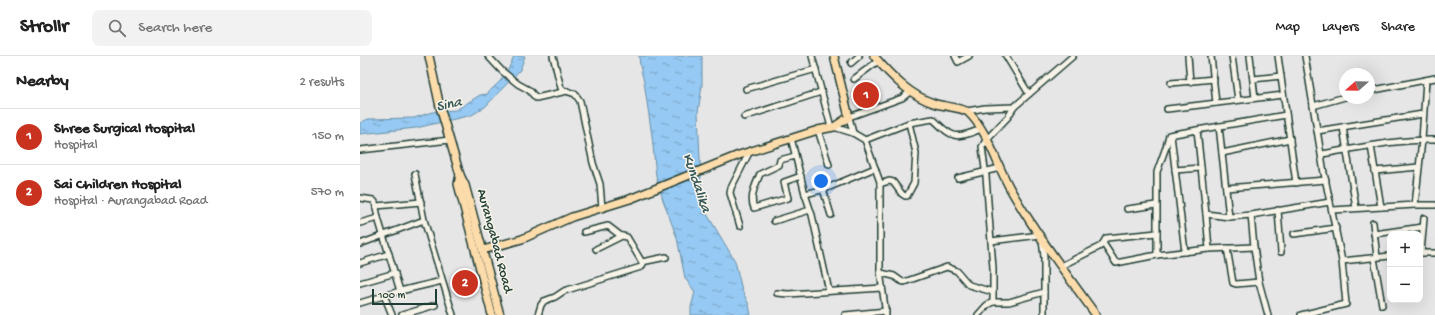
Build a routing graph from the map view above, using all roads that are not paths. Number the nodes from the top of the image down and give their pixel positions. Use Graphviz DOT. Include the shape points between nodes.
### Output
graph roads {
  1 [pos="429,56"];
  2 [pos="488,56"];
  3 [pos="553,56"];
  4 [pos="812,56"];
  5 [pos="834,56"];
  6 [pos="860,56"];
  7 [pos="954,56"];
  8 [pos="969,56"];
  9 [pos="1006,56"];
  10 [pos="1073,56"];
  11 [pos="1188,56"];
  12 [pos="1211,56"];
  13 [pos="1232,56"];
  14 [pos="1250,56"];
  15 [pos="1278,56"];
  16 [pos="1305,56"];
  17 [pos="876,58"];
  18 [pos="850,63"];
  19 [pos="816,69"];
  20 [pos="1281,76"];
  21 [pos="1435,78"];
  22 [pos="854,79"];
  23 [pos="1214,79"];
  24 [pos="1253,79"];
  25 [pos="1426,80"];
  26 [pos="1190,82"];
  27 [pos="1171,83"];
  28 [pos="746,89"];
  29 [pos="1375,90"];
  30 [pos="567,91"];
  31 [pos="911,91"];
  32 [pos="821,92"];
  33 [pos="1029,94"];
  34 [pos="1283,95"];
  35 [pos="1255,98"];
  36 [pos="1339,99"];
  37 [pos="1238,100"];
  38 [pos="1216,103"];
  39 [pos="1313,106"];
  40 [pos="1014,107"];
  41 [pos="1167,109"];
  42 [pos="967,111"];
  43 [pos="1423,114"];
  44 [pos="1286,115"];
  45 [pos="744,116"];
  46 [pos="849,117"];
  47 [pos="909,123"];
  48 [pos="1219,126"];
  49 [pos="832,127"];
  50 [pos="1343,127"];
  51 [pos="981,129"];
  52 [pos="818,130"];
  53 [pos="1197,130"];
  54 [pos="1317,131"];
  55 [pos="853,133"];
  56 [pos="1171,135"];
  57 [pos="449,137"];
  58 [pos="791,138"];
  59 [pos="1290,139"];
  60 [pos="865,140"];
  61 [pos="986,140"];
  62 [pos="1422,140"];
  63 [pos="1435,140"];
  64 [pos="1371,146"];
  65 [pos="360,150"];
  66 [pos="1347,150"];
  67 [pos="750,151"];
  68 [pos="1222,153"];
  69 [pos="1322,154"];
  70 [pos="795,156"];
  71 [pos="829,164"];
  72 [pos="1420,167"];
  73 [pos="875,168"];
  74 [pos="1000,168"];
  75 [pos="1201,168"];
  76 [pos="1175,170"];
  77 [pos="1375,171"];
  78 [pos="986,172"];
  79 [pos="414,174"];
  80 [pos="460,175"];
  81 [pos="801,176"];
  82 [pos="958,178"];
  83 [pos="1326,180"];
  84 [pos="1296,183"];
  85 [pos="880,184"];
  86 [pos="1226,188"];
  87 [pos="823,189"];
  88 [pos="805,194"];
  89 [pos="360,198"];
  90 [pos="421,202"];
  91 [pos="1330,202"];
  92 [pos="1156,205"];
  93 [pos="1415,205"];
  94 [pos="1435,205"];
  95 [pos="376,206"];
  96 [pos="1381,207"];
  97 [pos="602,208"];
  98 [pos="1356,208"];
  99 [pos="1127,209"];
  100 [pos="810,210"];
  101 [pos="1278,210"];
  102 [pos="1332,210"];
  103 [pos="1206,214"];
  104 [pos="831,215"];
  105 [pos="1251,215"];
  106 [pos="1229,217"];
  107 [pos="378,218"];
  108 [pos="1424,218"];
  109 [pos="424,220"];
  110 [pos="774,221"];
  111 [pos="1372,222"];
  112 [pos="360,223"];
  113 [pos="740,226"];
  114 [pos="1336,228"];
  115 [pos="1423,228"];
  116 [pos="1423,231"];
  117 [pos="584,232"];
  118 [pos="1157,233"];
  119 [pos="1294,234"];
  120 [pos="1374,234"];
  121 [pos="383,236"];
  122 [pos="621,236"];
  123 [pos="1040,236"];
  124 [pos="991,241"];
  125 [pos="360,244"];
  126 [pos="1101,245"];
  127 [pos="1254,247"];
  128 [pos="1227,248"];
  129 [pos="596,249"];
  130 [pos="1209,249"];
  131 [pos="483,250"];
  132 [pos="1186,252"];
  133 [pos="1281,252"];
  134 [pos="1423,253"];
  135 [pos="1435,253"];
  136 [pos="389,254"];
  137 [pos="1157,255"];
  138 [pos="1387,256"];
  139 [pos="666,257"];
  140 [pos="1375,257"];
  141 [pos="1342,261"];
  142 [pos="642,262"];
  143 [pos="360,263"];
  144 [pos="1061,266"];
  145 [pos="395,273"];
  146 [pos="881,273"];
  147 [pos="442,281"];
  148 [pos="1259,282"];
  149 [pos="360,283"];
  150 [pos="882,288"];
  151 [pos="400,291"];
  152 [pos="829,291"];
  153 [pos="993,292"];
  154 [pos="1044,292"];
  155 [pos="777,293"];
  156 [pos="384,295"];
  157 [pos="994,302"];
  158 [pos="360,303"];
  159 [pos="435,305"];
  160 [pos="1382,306"];
  161 [pos="886,313"];
  162 [pos="392,315"];
  163 [pos="402,315"];
  164 [pos="453,315"];
  165 [pos="492,315"];
  166 [pos="500,315"];
  167 [pos="538,315"];
  168 [pos="845,315"];
  169 [pos="978,315"];
  170 [pos="1044,315"];
  171 [pos="1096,315"];
  172 [pos="1268,315"];
  173 [pos="1302,315"];
  1 -- 57 [label="main road, Aurangabad Road"];
  2 -- 30 [label="street" via="534,97"];
  3 -- 30 [label="street" via="560,85"];
  4 -- 19 [label="street"];
  5 -- 46 [label="main road"];
  6 -- 18 [label="street"];
  7 -- 8 [label="street" via="958,62"];
  9 -- 33 [label="street"];
  10 -- 33 [label="street"];
  11 -- 26 [label="street"];
  12 -- 23 [label="street"];
  13 -- 37 [label="street"];
  14 -- 24 [label="street"];
  15 -- 20 [label="street"];
  16 -- 39 [label="street"];
  17 -- 22 [label="street"];
  17 -- 31 [label="main road" via="888,73"];
  19 -- 28 [label="street"];
  19 -- 32 [label="street"];
  20 -- 24 [label="street"];
  20 -- 34 [label="street"];
  21 -- 25 [label="street"];
  23 -- 26 [label="street"];
  23 -- 38 [label="street"];
  24 -- 35 [label="street"];
  25 -- 29 [label="street"];
  25 -- 43 [label="street"];
  26 -- 27 [label="street"];
  30 -- 97 [label="street" via="575,94 580,101 600,184"];
  31 -- 42 [label="main road" via="935,104"];
  31 -- 46 [label="street" via="902,98"];
  32 -- 45 [label="street"];
  32 -- 49 [label="street"];
  33 -- 40 [label="street"];
  34 -- 35 [label="street"];
  34 -- 44 [label="street"];
  35 -- 37 [label="street"];
  36 -- 39 [label="street"];
  37 -- 38 [label="street"];
  38 -- 41 [label="street"];
  39 -- 54 [label="street"];
  40 -- 42 [label="street"];
  40 -- 61 [label="street"];
  42 -- 51 [label="main road"];
  43 -- 50 [label="street"];
  43 -- 62 [label="street"];
  44 -- 48 [label="street"];
  44 -- 59 [label="street"];
  46 -- 49 [label="main road"];
  46 -- 55 [label="street"];
  47 -- 51 [label="street" via="934,119 949,134 955,136"];
  47 -- 60 [label="street"];
  47 -- 85 [label="street" via="916,153 913,187 908,196 905,196 893,182"];
  48 -- 53 [label="street"];
  48 -- 68 [label="street"];
  49 -- 52 [label="main road"];
  49 -- 55 [label="street"];
  50 -- 54 [label="street"];
  50 -- 66 [label="street"];
  51 -- 61 [label="main road"];
  52 -- 58 [label="main road"];
  52 -- 71 [label="street"];
  53 -- 56 [label="street"];
  53 -- 75 [label="street"];
  54 -- 69 [label="street"];
  55 -- 60 [label="street"];
  56 -- 76 [label="street"];
  56 -- 92 [label="street" via="1157,172"];
  57 -- 65 [label="street"];
  57 -- 80 [label="main road, Aurangabad Road"];
  58 -- 67 [label="main road"];
  58 -- 70 [label="street"];
  59 -- 68 [label="street"];
  59 -- 84 [label="street"];
  60 -- 73 [label="street"];
  61 -- 74 [label="main road"];
  61 -- 78 [label="street" via="982,147"];
  62 -- 63 [label="street"];
  62 -- 64 [label="street"];
  62 -- 72 [label="street"];
  64 -- 66 [label="street"];
  64 -- 77 [label="street"];
  66 -- 69 [label="street"];
  66 -- 98 [label="street"];
  67 -- 97 [label="main road"];
  67 -- 113 [label="street" via="730,193"];
  68 -- 86 [label="street"];
  69 -- 83 [label="street"];
  70 -- 81 [label="street"];
  70 -- 81 [label="street" via="780,160 779,164 760,174 753,193 754,208 788,198 784,182"];
  72 -- 77 [label="street"];
  72 -- 93 [label="street"];
  73 -- 85 [label="street"];
  73 -- 87 [label="street"];
  74 -- 78 [label="street"];
  74 -- 123 [label="main road" via="1011,191"];
  75 -- 76 [label="street"];
  75 -- 103 [label="street"];
  76 -- 132 [label="street"];
  77 -- 96 [label="street"];
  78 -- 82 [label="street"];
  78 -- 124 [label="street"];
  79 -- 90 [label="street"];
  80 -- 131 [label="main road, Aurangabad Road"];
  80 -- 165 [label="main road, Aurangabad Road" via="458,184"];
  81 -- 88 [label="street"];
  83 -- 84 [label="street"];
  83 -- 91 [label="street"];
  84 -- 86 [label="street"];
  85 -- 146 [label="street"];
  86 -- 106 [label="street"];
  87 -- 88 [label="street"];
  87 -- 104 [label="street"];
  88 -- 100 [label="street"];
  89 -- 95 [label="street" via="374,200"];
  90 -- 95 [label="street"];
  90 -- 109 [label="street"];
  91 -- 101 [label="street"];
  91 -- 102 [label="street"];
  92 -- 99 [label="street"];
  92 -- 118 [label="street"];
  93 -- 94 [label="street"];
  93 -- 96 [label="street"];
  95 -- 107 [label="street"];
  96 -- 98 [label="street"];
  97 -- 131 [label="main road" via="572,217 522,239"];
  98 -- 102 [label="street"];
  100 -- 110 [label="street"];
  100 -- 152 [label="street"];
  101 -- 105 [label="street"];
  101 -- 133 [label="street"];
  102 -- 114 [label="street"];
  103 -- 106 [label="street"];
  103 -- 130 [label="street"];
  105 -- 106 [label="street"];
  105 -- 127 [label="street"];
  107 -- 112 [label="street"];
  107 -- 121 [label="street"];
  108 -- 115 [label="street"];
  109 -- 121 [label="street"];
  109 -- 147 [label="street"];
  111 -- 120 [label="street"];
  114 -- 119 [label="street"];
  114 -- 141 [label="street"];
  115 -- 116 [label="street"];
  115 -- 120 [label="street"];
  117 -- 122 [label="street" via="608,226"];
  118 -- 126 [label="street" via="1107,237"];
  118 -- 137 [label="street"];
  120 -- 140 [label="street"];
  121 -- 125 [label="street"];
  121 -- 136 [label="street"];
  122 -- 129 [label="street"];
  122 -- 142 [label="street" via="627,237"];
  123 -- 124 [label="street"];
  123 -- 144 [label="main road"];
  123 -- 154 [label="street" via="1044,257"];
  124 -- 153 [label="street"];
  126 -- 137 [label="street" via="1116,263"];
  126 -- 144 [label="street"];
  127 -- 128 [label="street"];
  127 -- 148 [label="street"];
  128 -- 130 [label="street"];
  128 -- 148 [label="street" via="1233,283"];
  130 -- 132 [label="street"];
  131 -- 166 [label="main road, Aurangabad Road"];
  132 -- 137 [label="street"];
  134 -- 135 [label="street"];
  136 -- 143 [label="street"];
  136 -- 145 [label="street"];
  138 -- 140 [label="street"];
  139 -- 142 [label="street"];
  140 -- 141 [label="street"];
  140 -- 160 [label="street"];
  141 -- 173 [label="street" via="1346,304"];
  142 -- 167 [label="street" via="640,267 561,292 542,303"];
  144 -- 171 [label="main road"];
  145 -- 149 [label="street"];
  145 -- 151 [label="street"];
  146 -- 150 [label="street"];
  146 -- 153 [label="street" via="904,282 947,267 957,271 969,285"];
  147 -- 151 [label="street"];
  147 -- 164 [label="street"];
  148 -- 172 [label="street"];
  150 -- 152 [label="street"];
  150 -- 161 [label="street"];
  151 -- 156 [label="street"];
  152 -- 155 [label="street"];
  153 -- 157 [label="street"];
  154 -- 157 [label="street" via="1009,302"];
  154 -- 170 [label="street"];
  156 -- 158 [label="street"];
  156 -- 162 [label="street"];
  157 -- 169 [label="street" via="987,305"];
  159 -- 163 [label="street"];
  161 -- 168 [label="street"];
}
